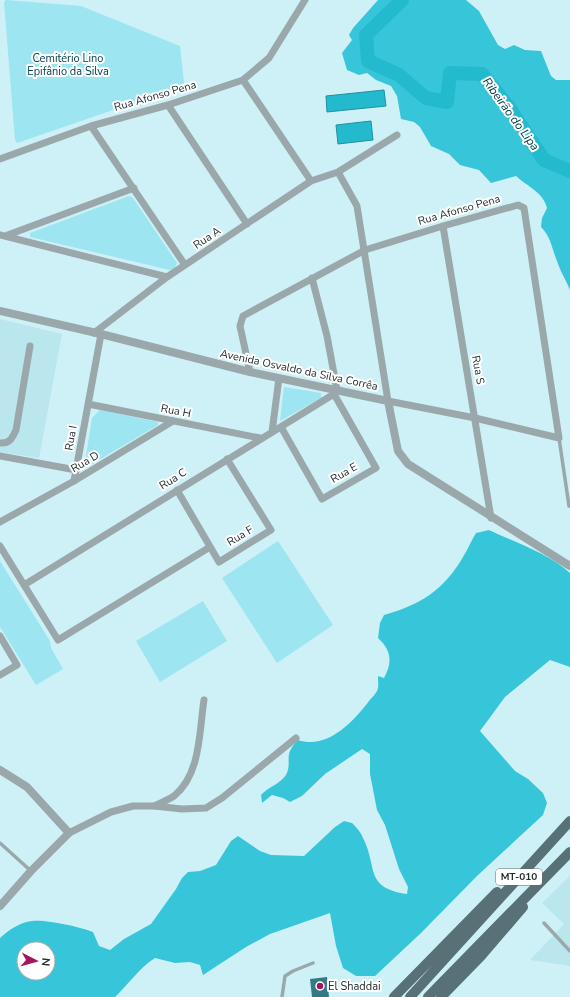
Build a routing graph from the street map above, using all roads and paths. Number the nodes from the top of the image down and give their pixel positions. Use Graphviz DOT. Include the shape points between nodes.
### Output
graph roads {
  1 [pos="305,0"];
  2 [pos="244,80"];
  3 [pos="168,104"];
  4 [pos="91,126"];
  5 [pos="397,135"];
  6 [pos="0,159"];
  7 [pos="338,172"];
  8 [pos="311,180"];
  9 [pos="134,188"];
  10 [pos="247,224"];
  11 [pos="443,226"];
  12 [pos="2,235"];
  13 [pos="365,250"];
  14 [pos="185,266"];
  15 [pos="167,277"];
  16 [pos="312,278"];
  17 [pos="0,311"];
  18 [pos="97,334"];
  19 [pos="30,346"];
  20 [pos="250,372"];
  21 [pos="279,378"];
  22 [pos="336,392"];
  23 [pos="388,401"];
  24 [pos="88,404"];
  25 [pos="475,418"];
  26 [pos="173,421"];
  27 [pos="281,427"];
  28 [pos="272,432"];
  29 [pos="260,438"];
  30 [pos="559,438"];
  31 [pos="0,442"];
  32 [pos="0,456"];
  33 [pos="228,459"];
  34 [pos="76,470"];
  35 [pos="74,481"];
  36 [pos="177,490"];
  37 [pos="569,506"];
  38 [pos="491,518"];
  39 [pos="2,520"];
  40 [pos="0,546"];
  41 [pos="210,547"];
  42 [pos="570,566"];
  43 [pos="24,585"];
  44 [pos="0,636"];
  45 [pos="0,675"];
  46 [pos="204,700"];
  47 [pos="296,738"];
  48 [pos="0,770"];
  49 [pos="154,806"];
  50 [pos="570,821"];
  51 [pos="69,833"];
  52 [pos="0,843"];
  53 [pos="541,851"];
  54 [pos="570,852"];
  55 [pos="31,871"];
  56 [pos="534,887"];
  57 [pos="0,906"];
  58 [pos="544,923"];
  59 [pos="570,951"];
  60 [pos="313,963"];
  61 [pos="282,997"];
  62 [pos="394,997"];
  63 [pos="410,997"];
  64 [pos="428,997"];
  65 [pos="441,997"];
  1 -- 2 [label="street, Rua Afonso Pena" via="269,58"];
  2 -- 3 [label="street, Rua Afonso Pena"];
  2 -- 8 [label="street"];
  3 -- 4 [label="street, Rua Afonso Pena"];
  3 -- 10 [label="street"];
  4 -- 6 [label="street, Rua Afonso Pena"];
  4 -- 9 [label="street"];
  5 -- 7 [label="street, Rua A"];
  7 -- 8 [label="street, Rua A"];
  7 -- 13 [label="street" via="357,206"];
  8 -- 10 [label="street, Rua A"];
  9 -- 12 [label="street"];
  9 -- 14 [label="street"];
  10 -- 14 [label="street, Rua A"];
  11 -- 13 [label="street, Rua Afonso Pena"];
  11 -- 25 [label="street, Rua S"];
  11 -- 30 [label="street, Rua Afonso Pena" via="518,205 524,208"];
  12 -- 15 [label="street"];
  13 -- 16 [label="street, Rua Afonso Pena"];
  13 -- 23 [label="street"];
  14 -- 15 [label="street, Rua A"];
  15 -- 18 [label="street, Rua A"];
  16 -- 20 [label="street, Rua Afonso Pena" via="243,316 240,326"];
  16 -- 22 [label="street" via="327,336"];
  17 -- 18 [label="street, Avenida Osvaldo da Silva Corrêa"];
  18 -- 20 [label="street, Avenida Osvaldo da Silva Corrêa"];
  18 -- 24 [label="street, Rua I"];
  19 -- 31 [label="street" via="16,430 11,440"];
  20 -- 21 [label="street, Avenida Osvaldo da Silva Corrêa"];
  21 -- 22 [label="street, Avenida Osvaldo da Silva Corrêa"];
  21 -- 28 [label="street"];
  22 -- 23 [label="street, Avenida Osvaldo da Silva Corrêa"];
  22 -- 27 [label="street, Rua C"];
  22 -- 27 [label="street, Rua E" via="376,468 322,499"];
  23 -- 25 [label="street"];
  23 -- 38 [label="street, Avenida Osvaldo da Silva Corrêa" via="398,451 408,464"];
  24 -- 26 [label="street, Rua H"];
  24 -- 34 [label="street, Rua I"];
  25 -- 30 [label="street"];
  25 -- 38 [label="street, Rua S"];
  26 -- 29 [label="street, Rua H"];
  26 -- 35 [label="street, Rua D"];
  27 -- 28 [label="street, Rua C"];
  28 -- 29 [label="street, Rua C"];
  29 -- 33 [label="street, Rua C"];
  30 -- 37 [label="lane"];
  32 -- 34 [label="street"];
  33 -- 36 [label="street, Rua C"];
  33 -- 41 [label="street, Rua F" via="271,530 219,562"];
  34 -- 35 [label="street, Rua I"];
  35 -- 39 [label="street, Rua D"];
  36 -- 41 [label="street, Rua F"];
  36 -- 43 [label="street, Rua C"];
  38 -- 42 [label="street, Avenida Osvaldo da Silva Corrêa"];
  40 -- 43 [label="street"];
  41 -- 43 [label="street" via="58,640"];
  44 -- 45 [label="street" via="17,665"];
  46 -- 49 [label="street" via="196,759 186,782 173,796"];
  47 -- 49 [label="street" via="206,808"];
  48 -- 51 [label="street" via="27,787"];
  49 -- 51 [label="street" via="133,806 111,812"];
  50 -- 53 [label="main road, MT-010"];
  51 -- 55 [label="street"];
  52 -- 55 [label="lane"];
  53 -- 62 [label="main road"];
  53 -- 63 [label="main road, MT-010"];
  54 -- 56 [label="main road, MT-010"];
  55 -- 57 [label="street"];
  56 -- 64 [label="main road, MT-010"];
  56 -- 65 [label="main road" via="510,924"];
  58 -- 59 [label="lane"];
  60 -- 61 [label="lane" via="285,976"];
}
